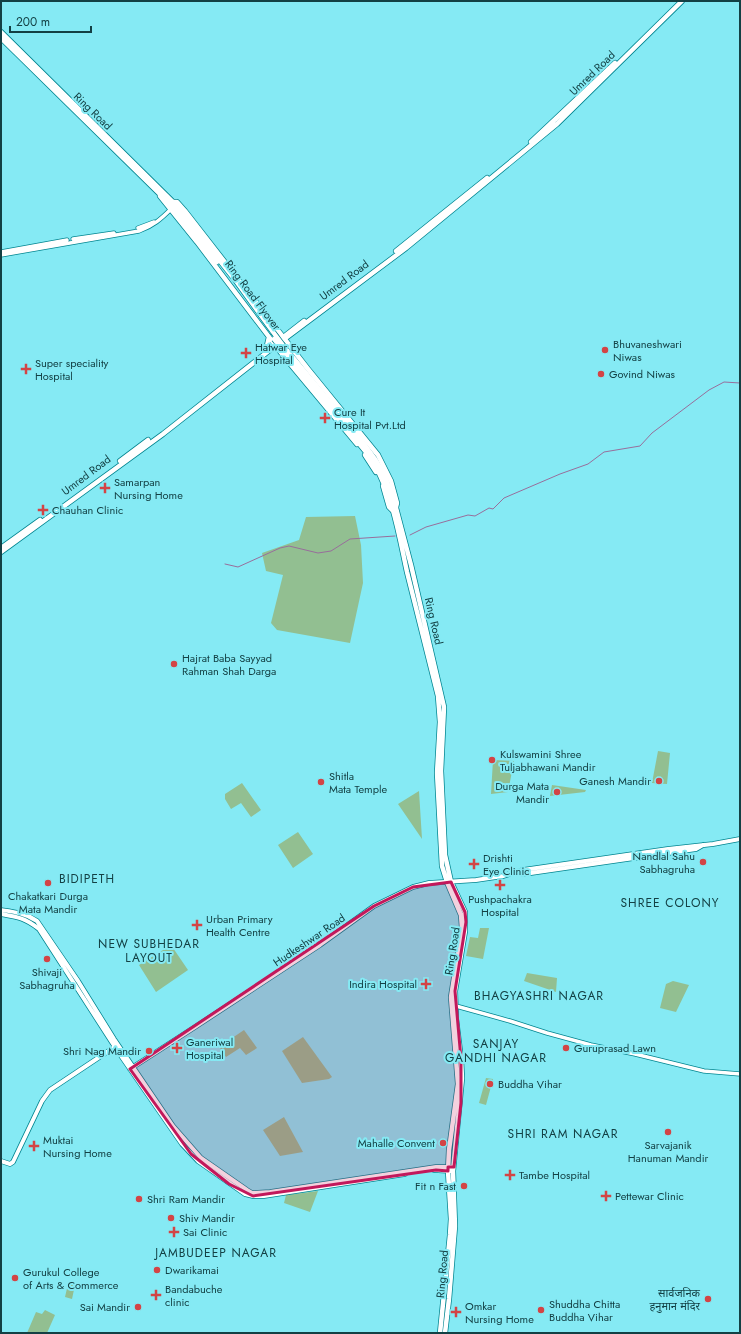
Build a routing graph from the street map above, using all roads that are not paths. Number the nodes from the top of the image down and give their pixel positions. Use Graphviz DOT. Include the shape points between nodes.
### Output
graph roads {
  1 [pos="679,1"];
  2 [pos="682,1"];
  3 [pos="1,32"];
  4 [pos="1,38"];
  5 [pos="526,148"];
  6 [pos="160,194"];
  7 [pos="173,202"];
  8 [pos="171,209"];
  9 [pos="139,229"];
  10 [pos="1,252"];
  11 [pos="1,255"];
  12 [pos="271,334"];
  13 [pos="283,338"];
  14 [pos="275,345"];
  15 [pos="267,350"];
  16 [pos="283,351"];
  17 [pos="253,362"];
  18 [pos="394,509"];
  19 [pos="1,548"];
  20 [pos="1,552"];
  21 [pos="740,840"];
  22 [pos="449,882"];
  23 [pos="1,910"];
  24 [pos="1,914"];
  25 [pos="454,1003"];
  26 [pos="116,1046"];
  27 [pos="131,1068"];
  28 [pos="740,1074"];
  29 [pos="1,1161"];
  30 [pos="451,1169"];
  31 [pos="440,1333"];
  32 [pos="445,1333"];
  1 -- 5 [label="main road, Umred Road"];
  2 -- 5 [label="main road" via="557,124"];
  3 -- 7 [label="main road, Ring Road"];
  4 -- 6 [label="main road, Ring Road"];
  5 -- 13 [label="main road, Umred Road" via="406,248"];
  6 -- 8 [label="main road"];
  6 -- 12 [label="main road, Ring Road Flyover" via="233,282"];
  7 -- 12 [label="main road, Ring Road Flyover" via="236,281"];
  7 -- 13 [label="main road" via="177,202 185,211"];
  8 -- 9 [label="street" via="149,226"];
  8 -- 12 [label="main road"];
  9 -- 10 [label="street"];
  9 -- 11 [label="street"];
  12 -- 14 [label="main road"];
  12 -- 15 [label="main road"];
  12 -- 16 [label="main road, Ring Road Flyover, bridge"];
  13 -- 14 [label="main road, Umred Road"];
  13 -- 18 [label="main road" via="378,455 391,481 397,503"];
  14 -- 15 [label="main road, Umred Road"];
  14 -- 16 [label="main road"];
  15 -- 16 [label="main road"];
  15 -- 17 [label="main road, Umred Road"];
  16 -- 18 [label="main road, Ring Road Flyover" via="374,463"];
  17 -- 19 [label="main road, Umred Road"];
  17 -- 20 [label="main road" via="163,434"];
  18 -- 22 [label="main road, Ring Road" via="411,565 444,707 442,771 445,855"];
  21 -- 22 [label="main road, Hudkeshwar Road" via="600,864"];
  22 -- 25 [label="main road, Ring Road" via="465,912 466,922"];
  22 -- 27 [label="main road, Hudkeshwar Road" via="413,887 374,906 320,945"];
  23 -- 26 [label="main road" via="22,913 37,921 78,981"];
  24 -- 26 [label="main road" via="20,917 39,929"];
  25 -- 28 [label="street" via="591,1046 704,1070"];
  25 -- 30 [label="main road, Ring Road" via="462,1078"];
  26 -- 27 [label="main road"];
  26 -- 29 [label="main road" via="50,1090 42,1101 13,1162 10,1164"];
  27 -- 30 [label="main road" via="170,1128 191,1154 245,1194 264,1196"];
  30 -- 31 [label="main road, Ring Road" via="450,1235"];
  30 -- 32 [label="main road, Ring Road" via="456,1226"];
}
